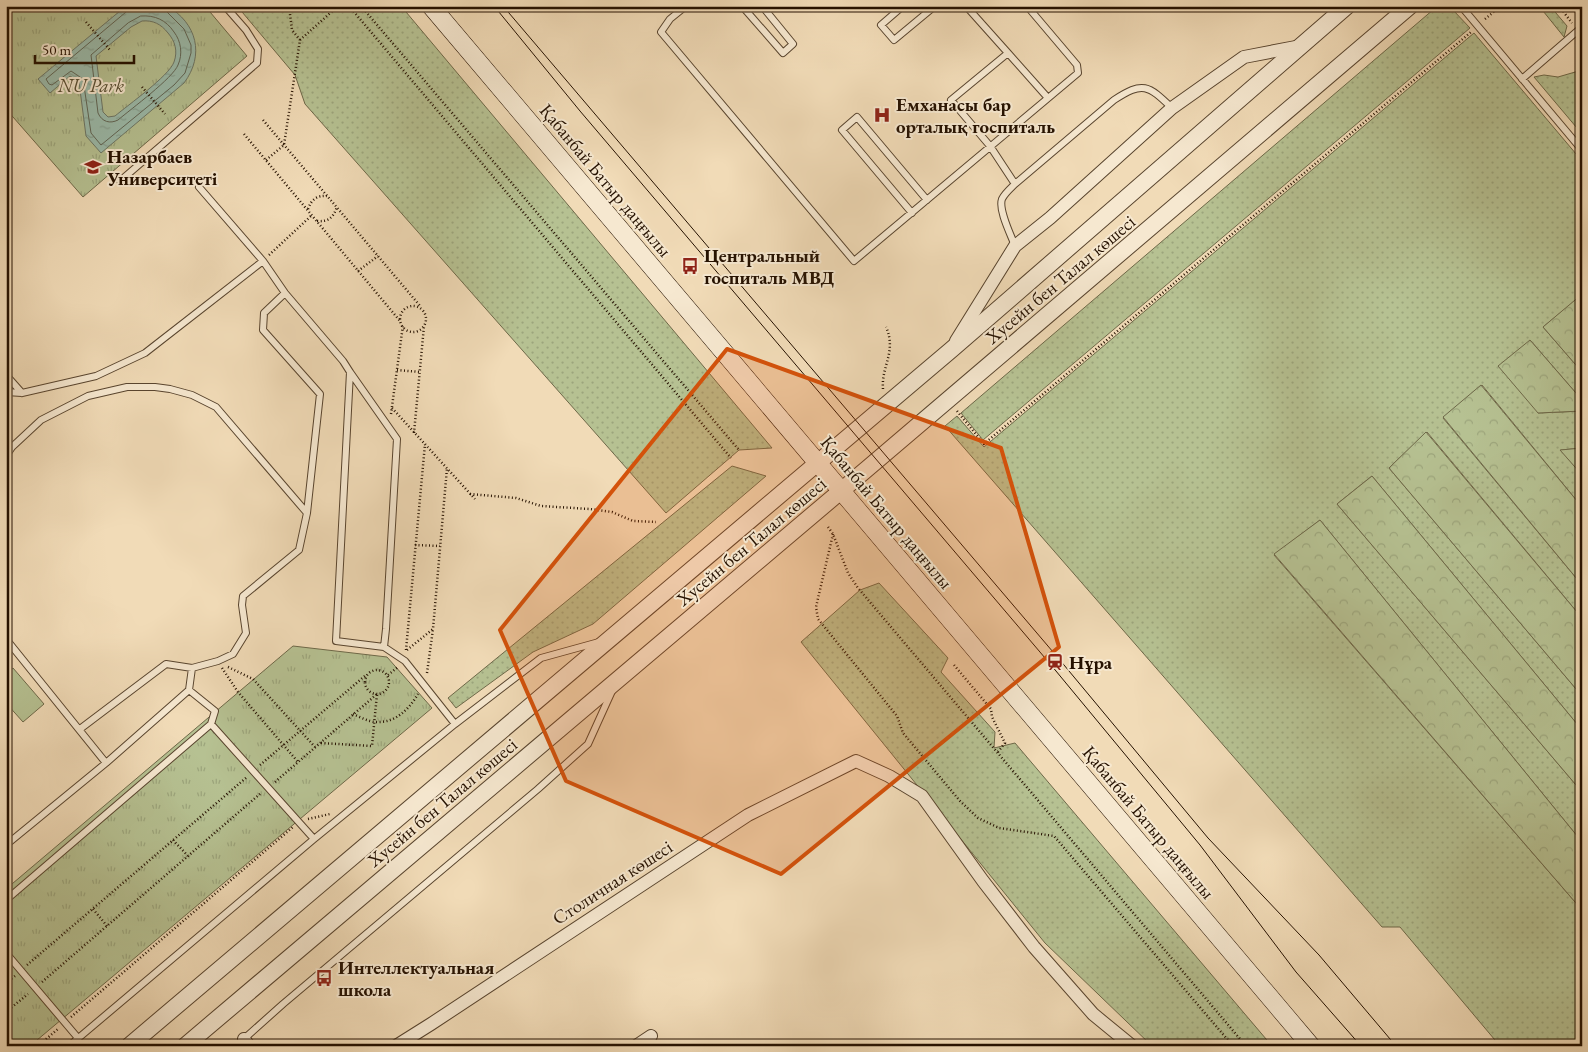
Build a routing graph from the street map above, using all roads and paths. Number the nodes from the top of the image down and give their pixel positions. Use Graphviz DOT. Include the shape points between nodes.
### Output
graph roads {
  1 [pos="225,6"];
  2 [pos="289,6"];
  3 [pos="338,6"];
  4 [pos="349,6"];
  5 [pos="361,6"];
  6 [pos="431,6"];
  7 [pos="686,6"];
  8 [pos="742,6"];
  9 [pos="762,6"];
  10 [pos="903,6"];
  11 [pos="935,6"];
  12 [pos="966,6"];
  13 [pos="1027,6"];
  14 [pos="1328,6"];
  15 [pos="1347,6"];
  16 [pos="1410,6"];
  17 [pos="1461,6"];
  18 [pos="1501,6"];
  19 [pos="1559,6"];
  20 [pos="1485,19"];
  21 [pos="86,22"];
  22 [pos="1580,28"];
  23 [pos="1472,31"];
  24 [pos="300,40"];
  25 [pos="1301,46"];
  26 [pos="110,50"];
  27 [pos="1008,53"];
  28 [pos="1522,79"];
  29 [pos="142,87"];
  30 [pos="1048,98"];
  31 [pos="1172,108"];
  32 [pos="165,114"];
  33 [pos="263,120"];
  34 [pos="244,134"];
  35 [pos="284,145"];
  36 [pos="990,146"];
  37 [pos="1582,150"];
  38 [pos="266,160"];
  39 [pos="120,180"];
  40 [pos="1015,184"];
  41 [pos="199,187"];
  42 [pos="327,196"];
  43 [pos="927,200"];
  44 [pos="336,207"];
  45 [pos="308,210"];
  46 [pos="912,212"];
  47 [pos="312,215"];
  48 [pos="317,222"];
  49 [pos="1015,246"];
  50 [pos="378,256"];
  51 [pos="263,261"];
  52 [pos="358,271"];
  53 [pos="286,292"];
  54 [pos="421,308"];
  55 [pos="400,321"];
  56 [pos="403,325"];
  57 [pos="424,326"];
  58 [pos="886,327"];
  59 [pos="951,350"];
  60 [pos="397,370"];
  61 [pos="350,372"];
  62 [pos="420,372"];
  63 [pos="6,375"];
  64 [pos="6,392"];
  65 [pos="22,393"];
  66 [pos="948,400"];
  67 [pos="884,406"];
  68 [pos="392,408"];
  69 [pos="389,428"];
  70 [pos="414,432"];
  71 [pos="425,444"];
  72 [pos="739,450"];
  73 [pos="6,456"];
  74 [pos="732,458"];
  75 [pos="817,463"];
  76 [pos="447,468"];
  77 [pos="841,491"];
  78 [pos="470,494"];
  79 [pos="475,499"];
  80 [pos="307,513"];
  81 [pos="656,522"];
  82 [pos="828,527"];
  83 [pos="833,534"];
  84 [pos="416,545"];
  85 [pos="440,546"];
  86 [pos="433,629"];
  87 [pos="6,639"];
  88 [pos="610,639"];
  89 [pos="384,647"];
  90 [pos="406,651"];
  91 [pos="218,661"];
  92 [pos="405,662"];
  93 [pos="954,665"];
  94 [pos="192,668"];
  95 [pos="366,675"];
  96 [pos="617,680"];
  97 [pos="423,684"];
  98 [pos="189,690"];
  99 [pos="377,694"];
  100 [pos="353,714"];
  101 [pos="375,722"];
  102 [pos="211,724"];
  103 [pos="455,724"];
  104 [pos="80,729"];
  105 [pos="300,731"];
  106 [pos="320,743"];
  107 [pos="283,746"];
  108 [pos="315,747"];
  109 [pos="997,752"];
  110 [pos="298,762"];
  111 [pos="106,763"];
  112 [pos="253,772"];
  113 [pos="268,788"];
  114 [pos="351,808"];
  115 [pos="298,822"];
  116 [pos="314,838"];
  117 [pos="173,840"];
  118 [pos="6,845"];
  119 [pos="188,856"];
  120 [pos="6,900"];
  121 [pos="93,909"];
  122 [pos="107,926"];
  123 [pos="6,953"];
  124 [pos="21,970"];
  125 [pos="6,983"];
  126 [pos="35,987"];
  127 [pos="6,1012"];
  128 [pos="65,1023"];
  129 [pos="651,1036"];
  130 [pos="78,1038"];
  131 [pos="243,1044"];
  132 [pos="38,1046"];
  133 [pos="70,1046"];
  134 [pos="129,1046"];
  135 [pos="186,1046"];
  136 [pos="396,1046"];
  137 [pos="636,1046"];
  138 [pos="1132,1046"];
  139 [pos="1233,1046"];
  140 [pos="1246,1046"];
  141 [pos="1311,1046"];
  1 -- 39 [label="lane" via="258,49 258,63"];
  2 -- 24 [label="path" via="292,30"];
  3 -- 24 [label="path"];
  4 -- 74 [label="path"];
  5 -- 72 [label="path"];
  6 -- 75 [label="main road, Қабанбай Батыр даңғылы"];
  7 -- 46 [label="lane" via="670,19 661,32 854,261"];
  8 -- 9 [label="lane" via="783,53 793,44"];
  10 -- 11 [label="lane" via="881,25 894,40"];
  12 -- 27 [label="lane"];
  13 -- 30 [label="lane" via="1077,65 1078,73"];
  14 -- 25 [label="street"];
  15 -- 25 [label="street, Хусейн бен Талал көшесі"];
  16 -- 66 [label="street, Хусейн бен Талал көшесі"];
  17 -- 28 [label="lane"];
  18 -- 20 [label="path"];
  19 -- 22 [label="path"];
  21 -- 26 [label="path"];
  22 -- 28 [label="lane"];
  23 -- 66 [label="path" via="984,444"];
  24 -- 35 [label="path"];
  25 -- 31 [label="street" via="1244,57"];
  25 -- 59 [label="street, Хусейн бен Талал көшесі"];
  27 -- 30 [label="lane"];
  27 -- 36 [label="lane" via="951,100"];
  28 -- 37 [label="lane"];
  29 -- 32 [label="path"];
  30 -- 36 [label="lane"];
  31 -- 40 [label="lane" via="1148,90 1130,89"];
  31 -- 49 [label="street"];
  33 -- 35 [label="path"];
  34 -- 38 [label="path"];
  35 -- 38 [label="path"];
  35 -- 42 [label="path"];
  36 -- 40 [label="lane"];
  36 -- 43 [label="lane"];
  38 -- 45 [label="path"];
  40 -- 49 [label="lane" via="1001,202"];
  41 -- 51 [label="lane"];
  42 -- 44 [label="path"];
  42 -- 45 [label="path" via="320,195 314,199"];
  43 -- 46 [label="lane"];
  43 -- 46 [label="lane" via="857,117 842,130"];
  44 -- 48 [label="path" via="330,219"];
  44 -- 50 [label="path"];
  45 -- 47 [label="path"];
  47 -- 48 [label="path"];
  47 -- 51 [label="path"];
  48 -- 52 [label="path"];
  49 -- 59 [label="street"];
  50 -- 52 [label="path"];
  50 -- 54 [label="path"];
  51 -- 53 [label="lane"];
  51 -- 65 [label="lane" via="145,353 96,376"];
  52 -- 55 [label="path"];
  53 -- 61 [label="lane"];
  53 -- 80 [label="lane" via="264,313 263,330 320,394"];
  54 -- 55 [label="path" via="411,305 402,311"];
  54 -- 57 [label="path" via="427,316"];
  55 -- 56 [label="path"];
  56 -- 57 [label="path" via="406,330 416,332"];
  56 -- 60 [label="path"];
  57 -- 62 [label="path"];
  58 -- 67 [label="path" via="891,338 882,380"];
  59 -- 67 [label="street, Хусейн бен Талал көшесі"];
  60 -- 62 [label="path"];
  60 -- 68 [label="path"];
  61 -- 69 [label="lane"];
  61 -- 89 [label="lane" via="336,641"];
  62 -- 70 [label="path"];
  63 -- 65 [label="lane"];
  64 -- 65 [label="lane"];
  66 -- 77 [label="street, Хусейн бен Талал көшесі"];
  67 -- 75 [label="street, Хусейн бен Талал көшесі"];
  68 -- 69 [label="path"];
  68 -- 70 [label="path"];
  69 -- 89 [label="lane" via="397,439"];
  70 -- 71 [label="path"];
  71 -- 76 [label="path"];
  71 -- 84 [label="path"];
  73 -- 80 [label="lane" via="41,420 88,396 127,386 170,389 192,395 216,408"];
  75 -- 77 [label="main road, Қабанбай Батыр даңғылы"];
  75 -- 88 [label="street, Хусейн бен Талал көшесі"];
  76 -- 78 [label="path"];
  76 -- 85 [label="path"];
  77 -- 96 [label="street, Хусейн бен Талал көшесі"];
  77 -- 141 [label="main road, Қабанбай Батыр даңғылы"];
  78 -- 79 [label="path"];
  78 -- 81 [label="path" via="516,498 541,506 612,512 633,521"];
  80 -- 91 [label="lane" via="299,550 243,596 246,634 233,654"];
  82 -- 83 [label="path"];
  83 -- 109 [label="path" via="848,573 858,588"];
  83 -- 139 [label="path" via="816,607 818,619 897,716 903,733 978,818 999,828 1054,836"];
  84 -- 85 [label="path"];
  84 -- 90 [label="path"];
  85 -- 86 [label="path"];
  86 -- 90 [label="path"];
  86 -- 97 [label="path"];
  87 -- 104 [label="lane"];
  88 -- 103 [label="lane" via="541,658"];
  88 -- 134 [label="street, Хусейн бен Талал көшесі"];
  89 -- 92 [label="lane"];
  90 -- 92 [label="path"];
  91 -- 94 [label="lane"];
  91 -- 105 [label="path" via="253,679"];
  91 -- 107 [label="path" via="238,692"];
  92 -- 97 [label="lane"];
  93 -- 109 [label="path" via="991,709 1006,743"];
  94 -- 98 [label="lane"];
  94 -- 104 [label="lane" via="166,664"];
  95 -- 99 [label="path" via="364,684 368,691"];
  95 -- 99 [label="path" via="372,670 381,670 388,675 389,684 385,691"];
  95 -- 105 [label="path"];
  96 -- 131 [label="lane" via="588,744 283,1004"];
  96 -- 135 [label="street, Хусейн бен Талал көшесі"];
  97 -- 101 [label="path" via="402,714 391,721"];
  97 -- 103 [label="lane"];
  98 -- 102 [label="lane" via="215,711"];
  98 -- 111 [label="lane"];
  99 -- 100 [label="path"];
  99 -- 101 [label="path"];
  100 -- 101 [label="path"];
  100 -- 106 [label="path"];
  101 -- 106 [label="path" via="372,746"];
  102 -- 112 [label="lane"];
  102 -- 120 [label="lane"];
  103 -- 114 [label="lane"];
  104 -- 111 [label="lane"];
  105 -- 107 [label="path"];
  105 -- 108 [label="path"];
  106 -- 108 [label="path"];
  107 -- 110 [label="path"];
  107 -- 112 [label="path"];
  108 -- 110 [label="path"];
  109 -- 140 [label="path"];
  110 -- 113 [label="path"];
  111 -- 118 [label="lane"];
  112 -- 113 [label="lane"];
  112 -- 117 [label="path"];
  113 -- 115 [label="lane"];
  113 -- 119 [label="path"];
  114 -- 115 [label="path"];
  114 -- 116 [label="lane"];
  115 -- 116 [label="lane"];
  115 -- 128 [label="path"];
  116 -- 130 [label="lane"];
  117 -- 119 [label="path"];
  117 -- 121 [label="path"];
  119 -- 122 [label="path"];
  121 -- 122 [label="path"];
  121 -- 124 [label="path"];
  122 -- 126 [label="path"];
  123 -- 124 [label="lane"];
  124 -- 125 [label="path"];
  124 -- 126 [label="lane"];
  126 -- 127 [label="path"];
  126 -- 128 [label="lane"];
  128 -- 130 [label="lane"];
  128 -- 132 [label="path"];
  129 -- 137 [label="street"];
  130 -- 133 [label="lane"];
  136 -- 138 [label="street, Столичная көшесі" via="748,815 856,761 922,796 1034,947 1093,1014"];
}
